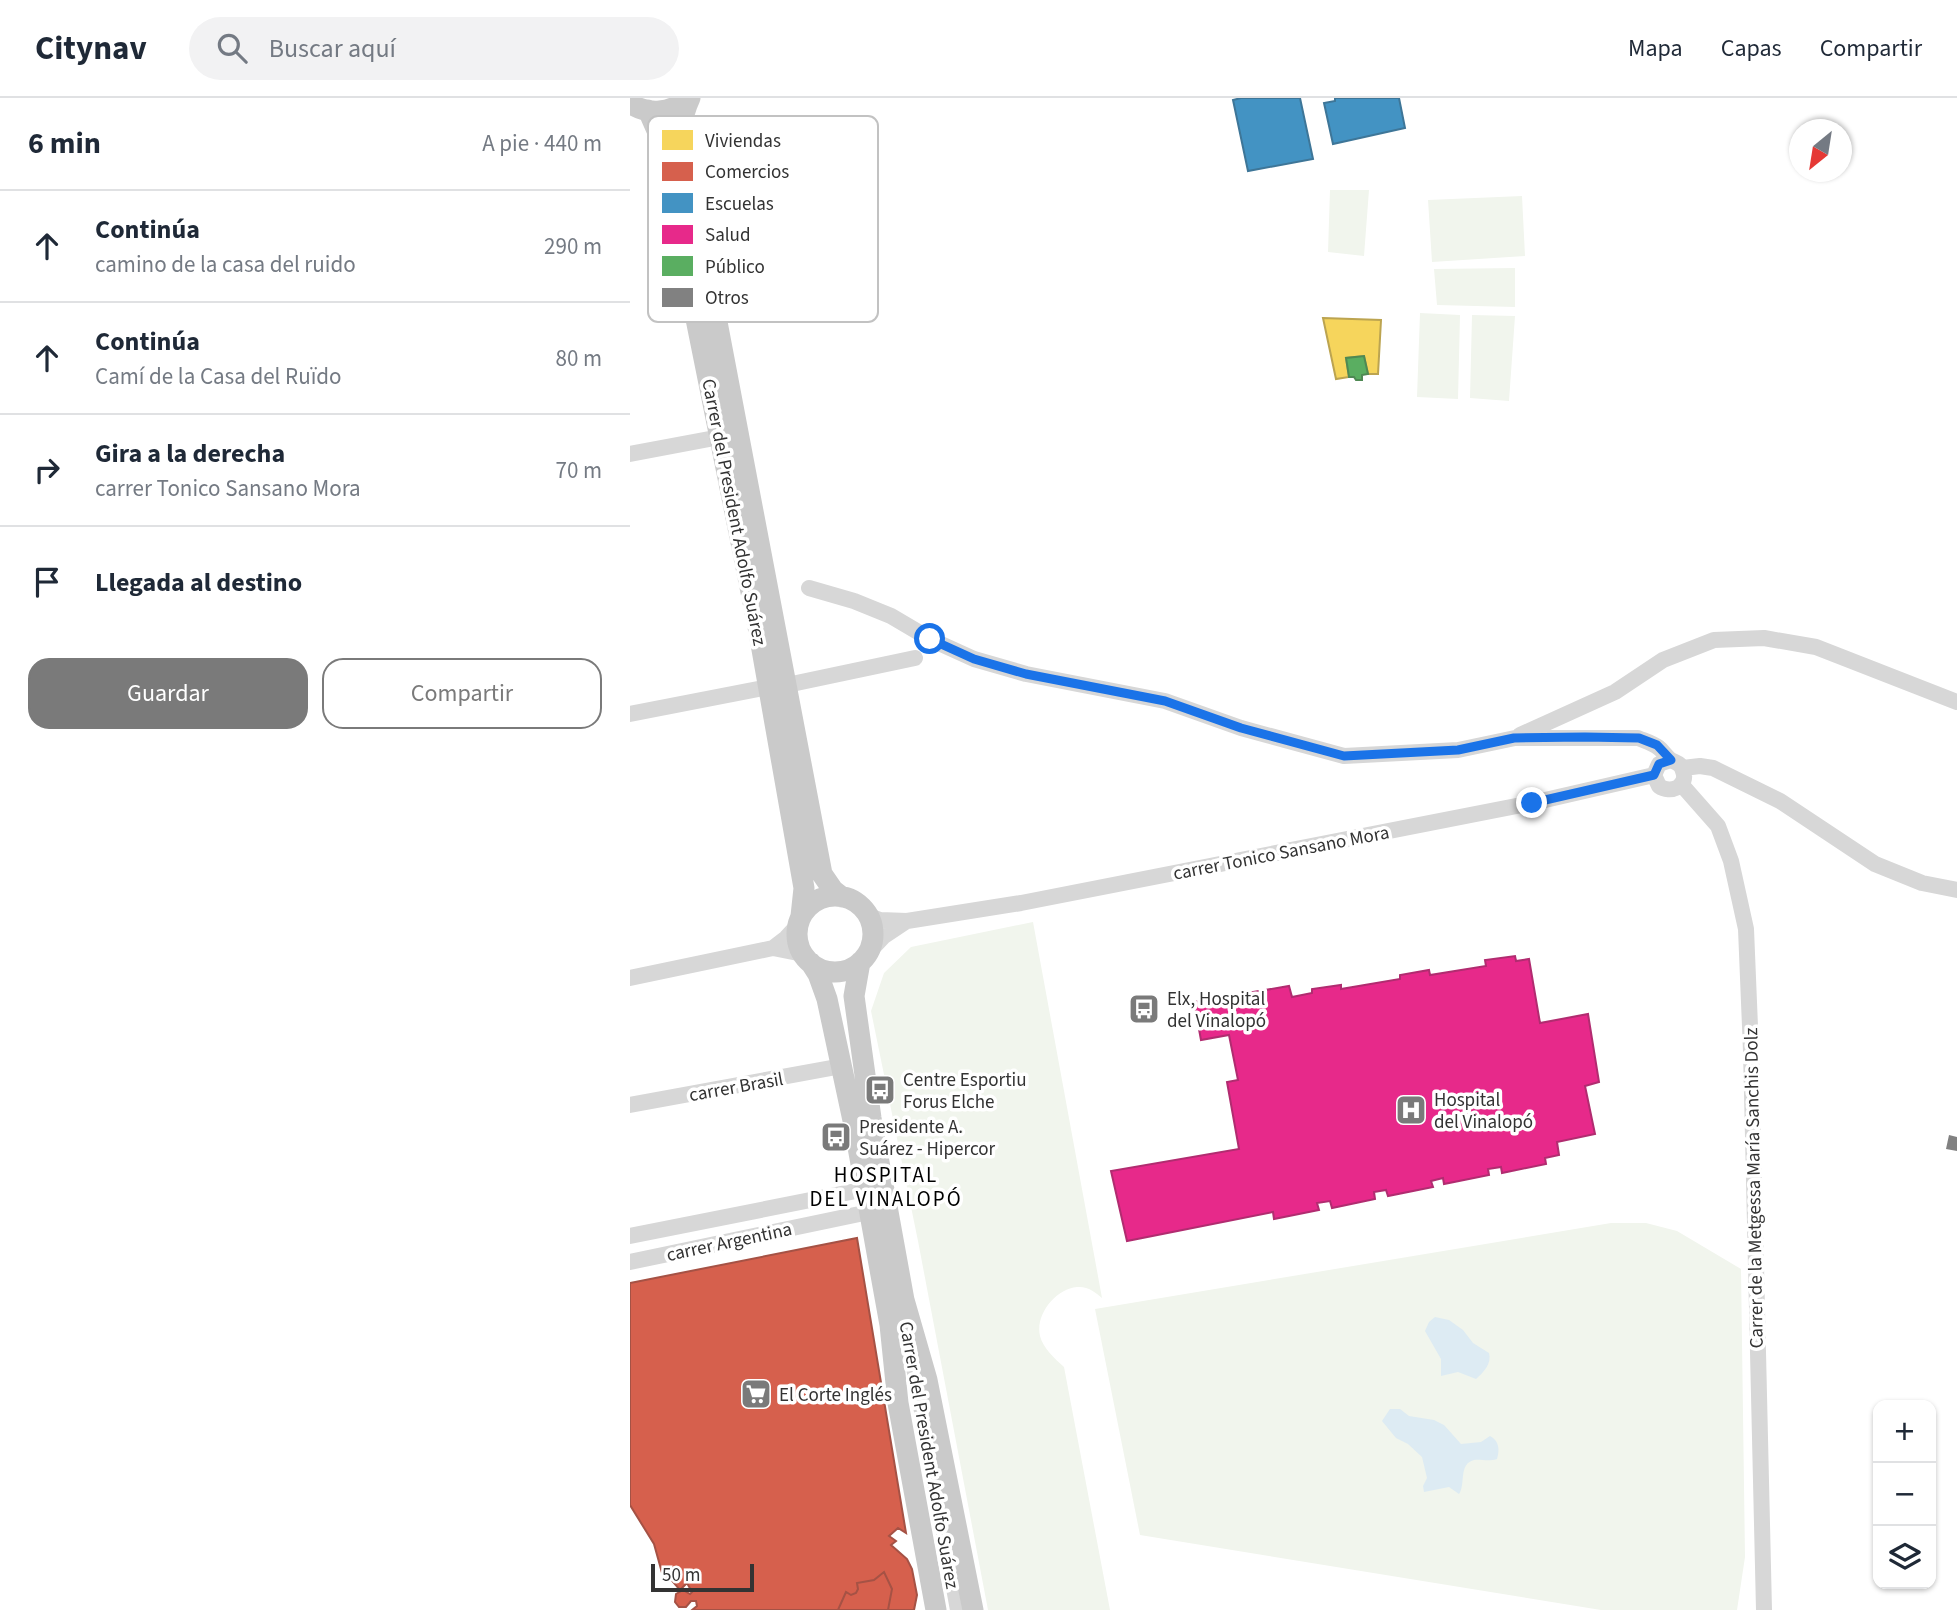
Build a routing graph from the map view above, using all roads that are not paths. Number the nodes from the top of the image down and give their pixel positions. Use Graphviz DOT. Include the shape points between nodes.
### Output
graph roads {
  1 [pos="689,98"];
  2 [pos="639,107"];
  3 [pos="682,116"];
  4 [pos="697,322"];
  5 [pos="714,322"];
  6 [pos="720,437"];
  7 [pos="630,454"];
  8 [pos="809,588"];
  9 [pos="915,658"];
  10 [pos="778,686"];
  11 [pos="1957,702"];
  12 [pos="630,714"];
  13 [pos="1514,738"];
  14 [pos="1678,771"];
  15 [pos="1654,775"];
  16 [pos="1957,890"];
  17 [pos="842,897"];
  18 [pos="869,916"];
  19 [pos="800,920"];
  20 [pos="907,921"];
  21 [pos="773,948"];
  22 [pos="864,958"];
  23 [pos="808,960"];
  24 [pos="630,978"];
  25 [pos="842,1066"];
  26 [pos="630,1105"];
  27 [pos="866,1189"];
  28 [pos="870,1212"];
  29 [pos="630,1236"];
  30 [pos="630,1262"];
  31 [pos="904,1300"];
  32 [pos="890,1325"];
  33 [pos="936,1610"];
  34 [pos="949,1610"];
  35 [pos="957,1610"];
  36 [pos="973,1610"];
  37 [pos="1764,1610"];
  1 -- 2 [label="main road" via="672,109"];
  1 -- 3 [label="main road, Carrer del President Adolfo Suárez"];
  4 -- 6 [label="main road, Carrer del President Adolfo Suárez"];
  5 -- 10 [label="main road, Carrer del President Adolfo Suárez"];
  6 -- 7 [label="street"];
  6 -- 10 [label="main road, Carrer del President Adolfo Suárez"];
  8 -- 13 [label="street" via="891,616 974,659 1165,701 1344,756 1458,750"];
  9 -- 10 [label="street"];
  10 -- 12 [label="street"];
  10 -- 17 [label="main road, Carrer del President Adolfo Suárez" via="822,874"];
  10 -- 19 [label="main road, Carrer del President Adolfo Suárez" via="804,888"];
  11 -- 13 [label="street" via="1816,647 1763,638 1714,640 1663,660 1615,692"];
  13 -- 14 [label="street, Carrer de la Metgessa María Sanchis Dolz" via="1639,738 1657,745"];
  14 -- 15 [label="street" via="1659,764"];
  14 -- 15 [label="street" via="1673,790 1662,789"];
  14 -- 16 [label="street" via="1713,768 1780,801 1875,864 1922,883"];
  14 -- 37 [label="street, Carrer de la Metgessa María Sanchis Dolz" via="1718,826 1746,929"];
  15 -- 20 [label="street, carrer Tonico Sansano Mora" via="1046,898"];
  17 -- 18 [label="main road" via="856,902"];
  17 -- 19 [label="main road" via="819,899"];
  18 -- 20 [label="street, carrer Tonico Sansano Mora"];
  18 -- 22 [label="main road" via="873,933"];
  19 -- 21 [label="street"];
  19 -- 23 [label="main road" via="798,941"];
  20 -- 22 [label="street, carrer Tonico Sansano Mora" via="884,936"];
  21 -- 23 [label="street"];
  21 -- 24 [label="street"];
  22 -- 23 [label="main road" via="846,970 833,972"];
  22 -- 31 [label="main road, Carrer del President Adolfo Suárez" via="854,996"];
  23 -- 25 [label="main road, Carrer del President Adolfo Suárez" via="827,999"];
  25 -- 26 [label="street, carrer Brasil"];
  25 -- 27 [label="main road, Carrer del President Adolfo Suárez"];
  27 -- 28 [label="main road, Carrer del President Adolfo Suárez"];
  27 -- 29 [label="street, carrer Argentina"];
  28 -- 30 [label="street, carrer Argentina"];
  28 -- 32 [label="main road, Carrer del President Adolfo Suárez"];
  31 -- 35 [label="street, Carrer del President Adolfo Suárez"];
  31 -- 36 [label="main road, Carrer del President Adolfo Suárez" via="927,1380"];
  32 -- 33 [label="main road, Carrer del President Adolfo Suárez" via="898,1403"];
  32 -- 34 [label="street, Carrer del President Adolfo Suárez"];
}
